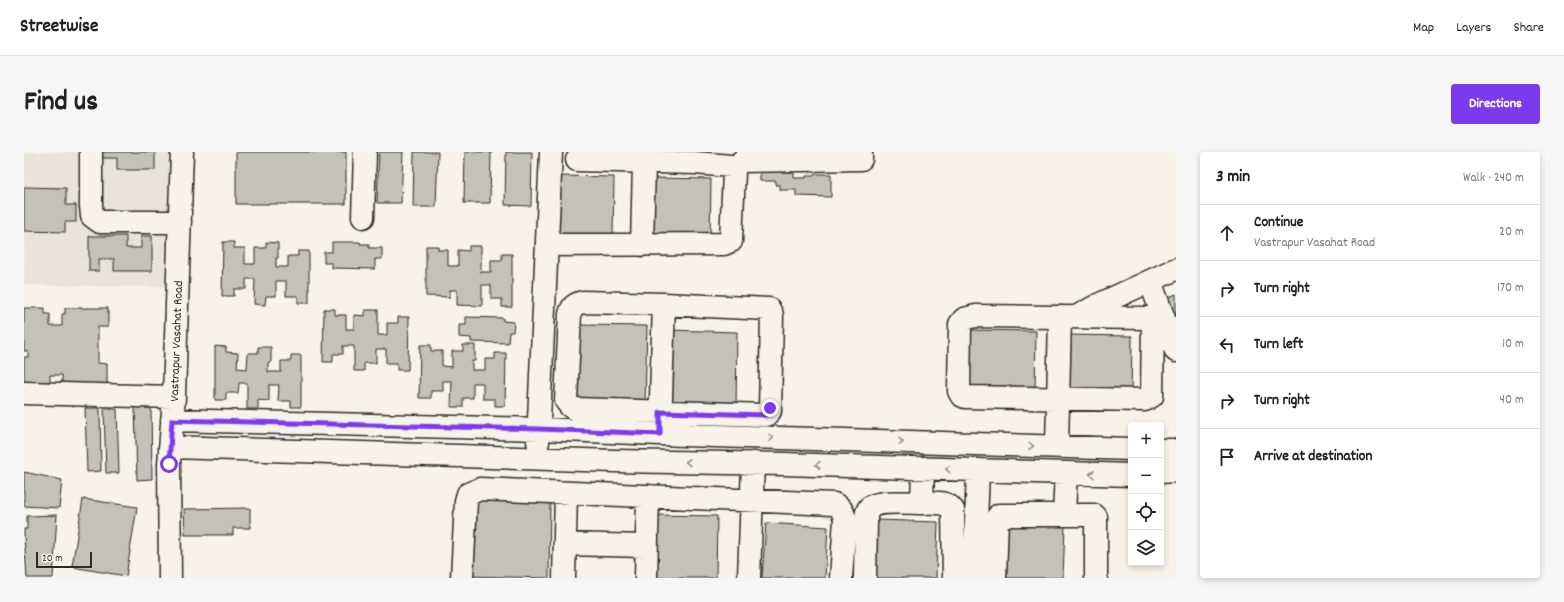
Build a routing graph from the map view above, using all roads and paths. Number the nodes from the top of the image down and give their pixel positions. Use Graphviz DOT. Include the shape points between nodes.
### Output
graph roads {
  1 [pos="91,152"];
  2 [pos="182,152"];
  3 [pos="365,152"];
  4 [pos="552,152"];
  5 [pos="861,152"];
  6 [pos="696,158"];
  7 [pos="577,160"];
  8 [pos="742,161"];
  9 [pos="644,162"];
  10 [pos="363,216"];
  11 [pos="180,222"];
  12 [pos="548,245"];
  13 [pos="642,245"];
  14 [pos="1176,269"];
  15 [pos="1150,281"];
  16 [pos="664,304"];
  17 [pos="1067,317"];
  18 [pos="1176,351"];
  19 [pos="24,393"];
  20 [pos="174,397"];
  21 [pos="1058,399"];
  22 [pos="660,412"];
  23 [pos="750,415"];
  24 [pos="172,420"];
  25 [pos="539,429"];
  26 [pos="660,434"];
  27 [pos="750,437"];
  28 [pos="1057,446"];
  29 [pos="170,447"];
  30 [pos="1128,449"];
  31 [pos="1164,450"];
  32 [pos="1176,452"];
  33 [pos="538,458"];
  34 [pos="753,463"];
  35 [pos="923,468"];
  36 [pos="978,470"];
  37 [pos="1176,471"];
  38 [pos="1164,472"];
  39 [pos="1066,473"];
  40 [pos="1128,475"];
  41 [pos="566,493"];
  42 [pos="648,496"];
  43 [pos="751,501"];
  44 [pos="922,503"];
  45 [pos="1064,514"];
  46 [pos="565,544"];
  47 [pos="646,546"];
  48 [pos="170,578"];
  49 [pos="462,578"];
  50 [pos="564,578"];
  51 [pos="646,578"];
  52 [pos="749,578"];
  53 [pos="840,578"];
  54 [pos="865,578"];
  55 [pos="954,578"];
  56 [pos="974,578"];
  57 [pos="995,578"];
  58 [pos="1096,578"];
  1 -- 11 [label="street" via="92,216 100,222"];
  2 -- 11 [label="street, Vastrapur Vasahat Road"];
  3 -- 10 [label="street"];
  4 -- 12 [label="street"];
  5 -- 8 [label="street" via="861,159"];
  6 -- 9 [label="street"];
  6 -- 13 [label="street" via="734,168 731,241 724,244"];
  7 -- 9 [label="street"];
  9 -- 13 [label="street"];
  11 -- 20 [label="street, Vastrapur Vasahat Road"];
  12 -- 13 [label="street"];
  12 -- 25 [label="street"];
  14 -- 15 [label="street"];
  15 -- 17 [label="street"];
  15 -- 18 [label="street"];
  16 -- 22 [label="street"];
  16 -- 22 [label="street" via="583,302 571,308 566,401 575,409"];
  16 -- 23 [label="street" via="769,309 772,315 770,411 766,415"];
  17 -- 21 [label="street"];
  17 -- 21 [label="street" via="1150,318 1153,322 1152,396 1145,400"];
  17 -- 21 [label="street" via="970,317 960,324 961,395 971,398"];
  19 -- 20 [label="street"];
  20 -- 24 [label="street, Vastrapur Vasahat Road"];
  21 -- 28 [label="street"];
  22 -- 23 [label="street"];
  22 -- 26 [label="street"];
  23 -- 27 [label="street"];
  24 -- 25 [label="street"];
  24 -- 29 [label="street, Vastrapur Vasahat Road"];
  25 -- 26 [label="street"];
  25 -- 33 [label="street"];
  26 -- 27 [label="street"];
  27 -- 28 [label="street, one-way"];
  28 -- 30 [label="street"];
  29 -- 33 [label="street"];
  29 -- 48 [label="street, Vastrapur Vasahat Road"];
  31 -- 32 [label="street"];
  34 -- 33 [label="street, one-way"];
  35 -- 34 [label="street, one-way"];
  34 -- 43 [label="street"];
  36 -- 35 [label="street, one-way"];
  35 -- 44 [label="street"];
  36 -- 39 [label="street"];
  36 -- 56 [label="street"];
  37 -- 38 [label="street"];
  40 -- 39 [label="street, one-way"];
  39 -- 45 [label="street"];
  41 -- 42 [label="street"];
  41 -- 46 [label="street"];
  41 -- 49 [label="street" via="480,489 468,494"];
  42 -- 43 [label="street"];
  42 -- 47 [label="street"];
  43 -- 52 [label="street"];
  43 -- 53 [label="street" via="839,506 845,519"];
  44 -- 54 [label="street" via="876,504 869,508 866,513"];
  44 -- 55 [label="street" via="946,503 953,510"];
  45 -- 57 [label="street" via="998,515"];
  45 -- 58 [label="street" via="1096,517"];
  46 -- 47 [label="street"];
  46 -- 50 [label="street"];
  47 -- 51 [label="street"];
}
